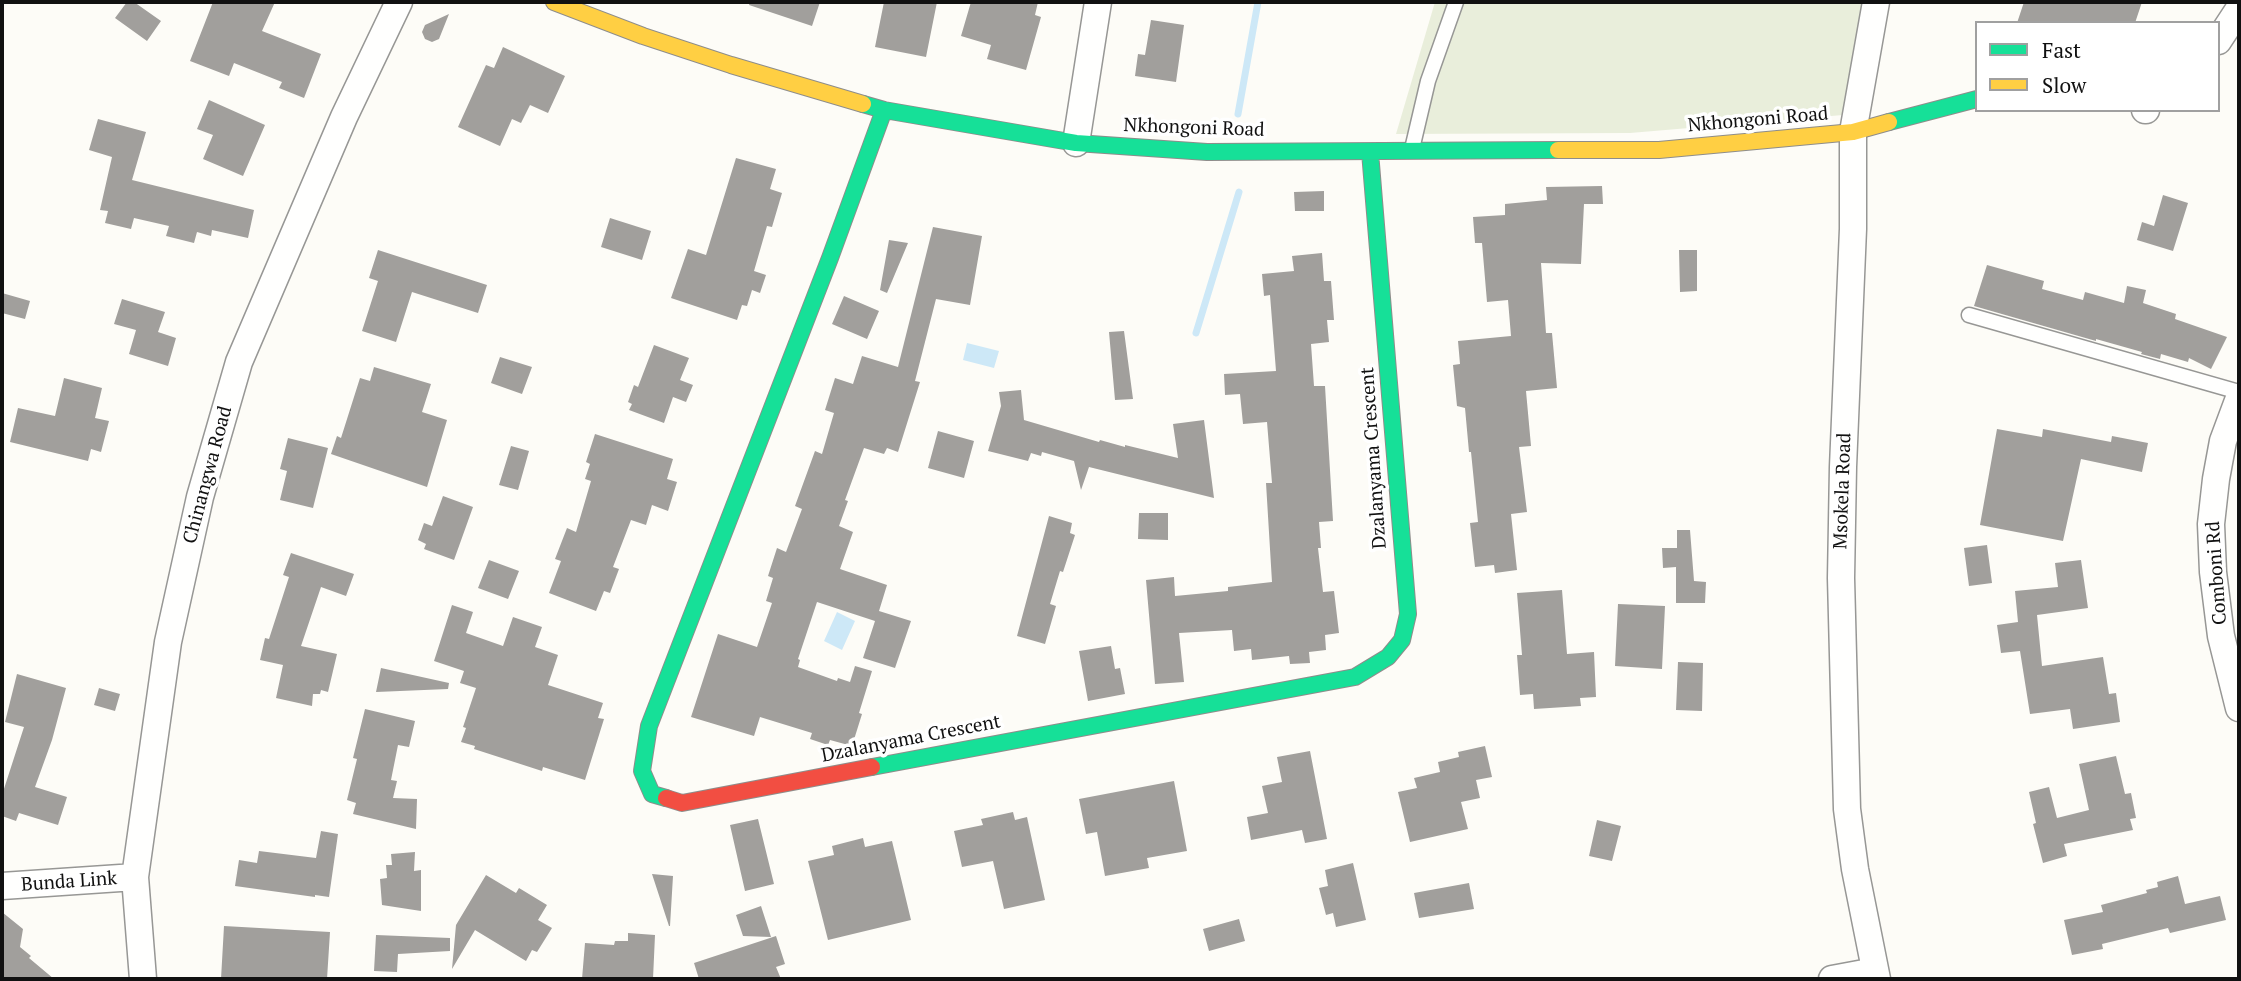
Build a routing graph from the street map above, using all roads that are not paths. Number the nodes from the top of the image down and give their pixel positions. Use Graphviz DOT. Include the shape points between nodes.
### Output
graph roads {
  1 [pos="399,2"];
  2 [pos="554,2"];
  3 [pos="1098,2"];
  4 [pos="1456,2"];
  5 [pos="1876,2"];
  6 [pos="2239,9"];
  7 [pos="2220,38"];
  8 [pos="1975,100"];
  9 [pos="884,110"];
  10 [pos="1853,132"];
  11 [pos="1076,143"];
  12 [pos="1411,150"];
  13 [pos="1370,152"];
  14 [pos="1969,315"];
  15 [pos="2239,391"];
  16 [pos="2239,398"];
  17 [pos="2239,708"];
  18 [pos="135,877"];
  19 [pos="2,886"];
  20 [pos="1876,975"];
  21 [pos="143,979"];
  22 [pos="1832,979"];
  1 -- 18 [label="street, Chinangwa Road" via="344,117 239,362 200,497 169,642"];
  2 -- 9 [label="street, Nkhongoni Road" via="731,65"];
  3 -- 11 [label="street"];
  4 -- 12 [label="lane"];
  5 -- 10 [label="street, Msokela Road"];
  6 -- 7 [label="street"];
  8 -- 10 [label="street, Nkhongoni Road"];
  9 -- 11 [label="street, Nkhongoni Road"];
  9 -- 13 [label="street, Dzalanyama Crescent" via="649,726 642,771 652,794 682,803 695,801 1355,677 1388,657 1402,640 1408,614"];
  10 -- 12 [label="street, Nkhongoni Road" via="1659,150"];
  10 -- 20 [label="street, Msokela Road" via="1842,646 1847,809"];
  11 -- 13 [label="street, Nkhongoni Road" via="1207,152"];
  12 -- 13 [label="street, Nkhongoni Road"];
  14 -- 15 [label="lane"];
  16 -- 17 [label="street, Comboni Rd" via="2223,441 2211,524 2221,636"];
  18 -- 19 [label="street, Bunda Link"];
  18 -- 21 [label="street, Chinangwa Road"];
  20 -- 22 [label="street"];
}
